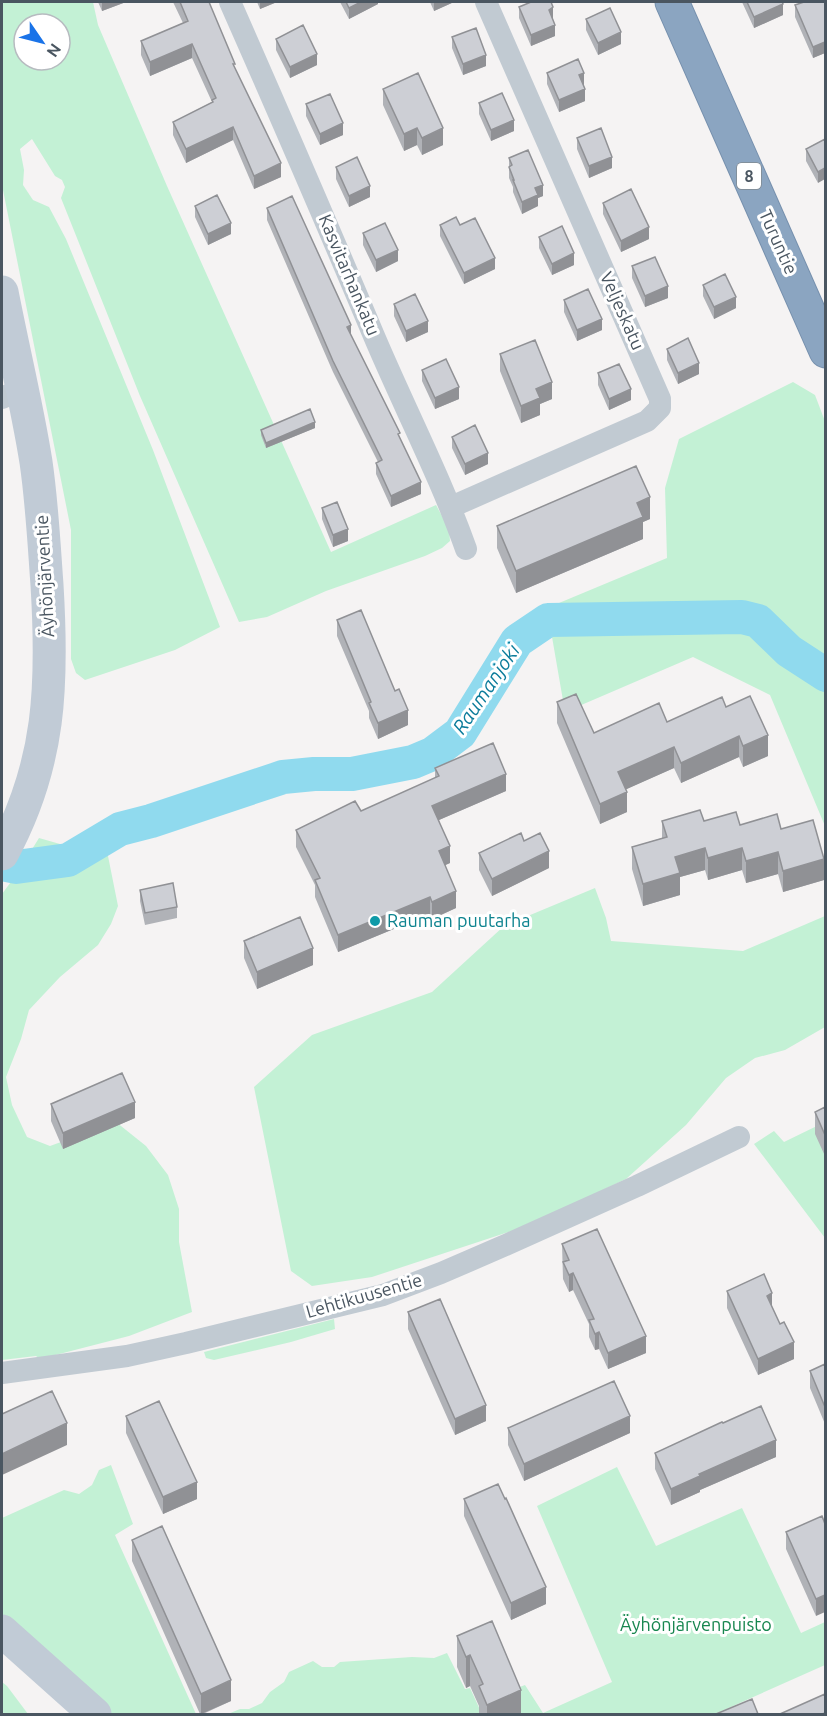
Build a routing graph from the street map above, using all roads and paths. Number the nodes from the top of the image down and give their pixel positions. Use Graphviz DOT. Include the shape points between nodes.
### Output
graph roads {
  1 [pos="230,2"];
  2 [pos="486,2"];
  3 [pos="672,2"];
  4 [pos="2,292"];
  5 [pos="825,351"];
  6 [pos="11,393"];
  7 [pos="451,507"];
  8 [pos="466,549"];
  9 [pos="7,844"];
  10 [pos="739,1137"];
  11 [pos="2,1373"];
  12 [pos="2,1631"];
  13 [pos="95,1714"];
  1 -- 7 [label="street, Kasvitarhankatu"];
  2 -- 7 [label="street, Veljeskatu" via="660,399 660,408 647,421"];
  3 -- 5 [label="highway, Turuntie / 8"];
  4 -- 6 [label="main road, Äyhönjärventie"];
  6 -- 9 [label="main road, Äyhönjärventie" via="36,462 50,688 34,782"];
  7 -- 8 [label="street, Kasvitarhankatu"];
  10 -- 11 [label="street, Lehtikuusentie" via="508,1244 383,1295 139,1353"];
  12 -- 13 [label="main road"];
}
